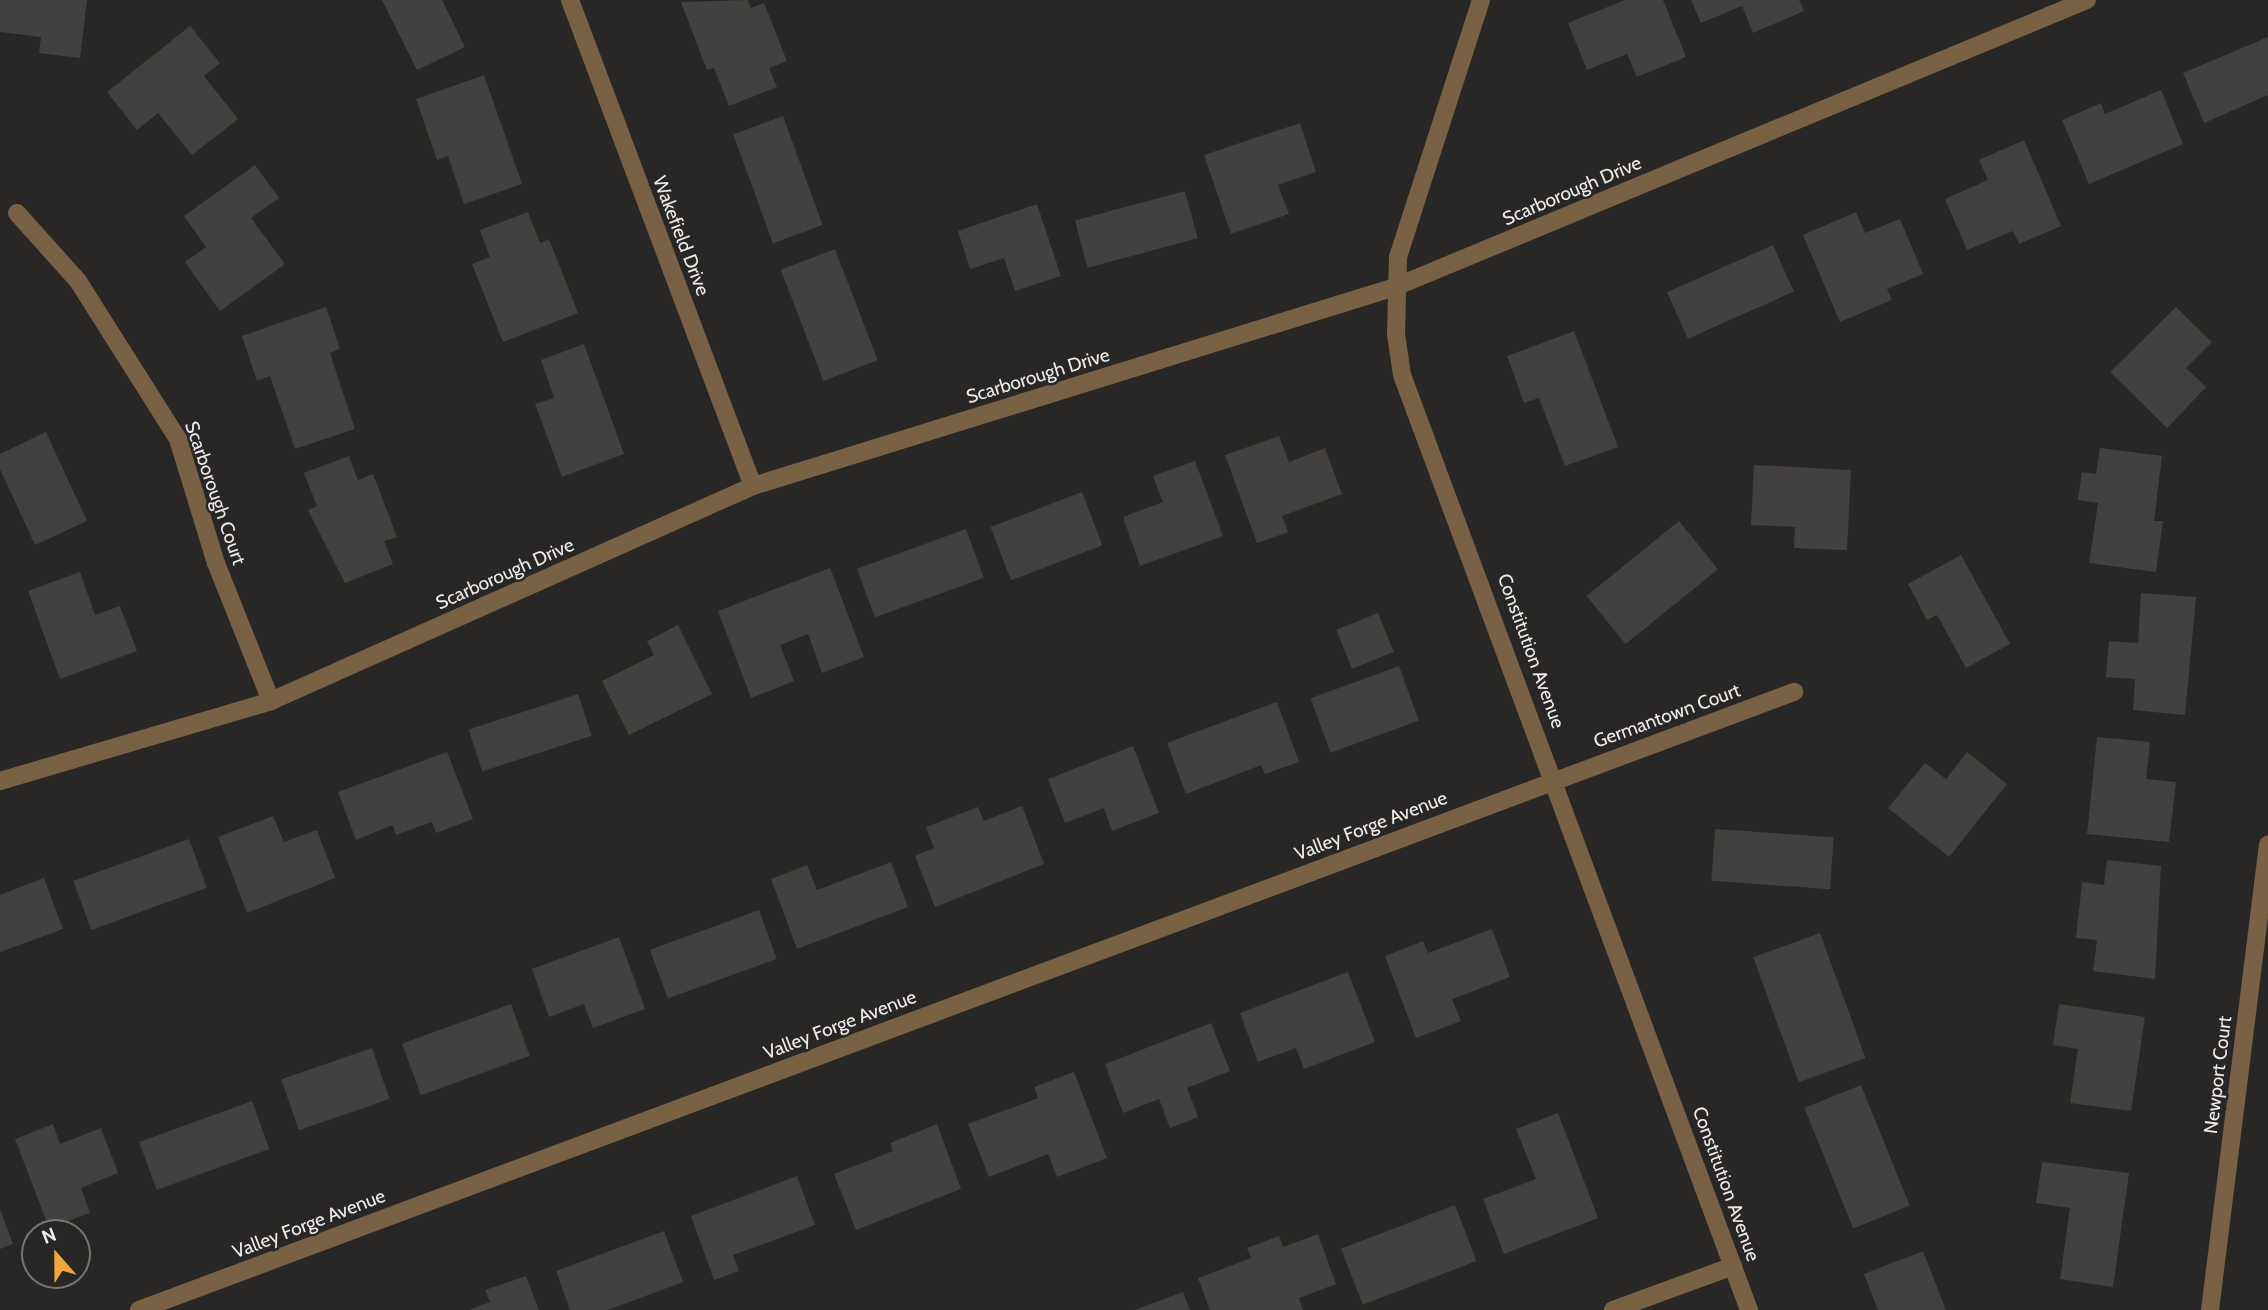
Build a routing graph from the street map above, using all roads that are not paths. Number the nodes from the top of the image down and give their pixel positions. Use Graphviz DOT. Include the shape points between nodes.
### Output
graph roads {
  1 [pos="570,0"];
  2 [pos="1481,0"];
  3 [pos="2087,0"];
  4 [pos="18,213"];
  5 [pos="1395,287"];
  6 [pos="753,486"];
  7 [pos="1794,692"];
  8 [pos="271,701"];
  9 [pos="1555,780"];
  10 [pos="0,781"];
  11 [pos="2268,845"];
  12 [pos="1733,1266"];
  13 [pos="139,1310"];
  14 [pos="1613,1310"];
  15 [pos="1749,1310"];
  16 [pos="2210,1310"];
  1 -- 6 [label="street, Wakefield Drive"];
  2 -- 5 [label="street, Constitution Avenue" via="1410,209"];
  3 -- 5 [label="street, Scarborough Drive"];
  4 -- 8 [label="street, Scarborough Court" via="78,281 178,439 216,563"];
  5 -- 6 [label="street, Scarborough Drive"];
  5 -- 9 [label="street, Constitution Avenue" via="1402,375"];
  6 -- 8 [label="street, Scarborough Drive"];
  7 -- 9 [label="street, Germantown Court"];
  8 -- 10 [label="street, Scarborough Drive"];
  9 -- 12 [label="street, Constitution Avenue"];
  9 -- 13 [label="street, Valley Forge Avenue"];
  11 -- 16 [label="street, Newport Court"];
  12 -- 14 [label="street"];
  12 -- 15 [label="street, Constitution Avenue"];
}
